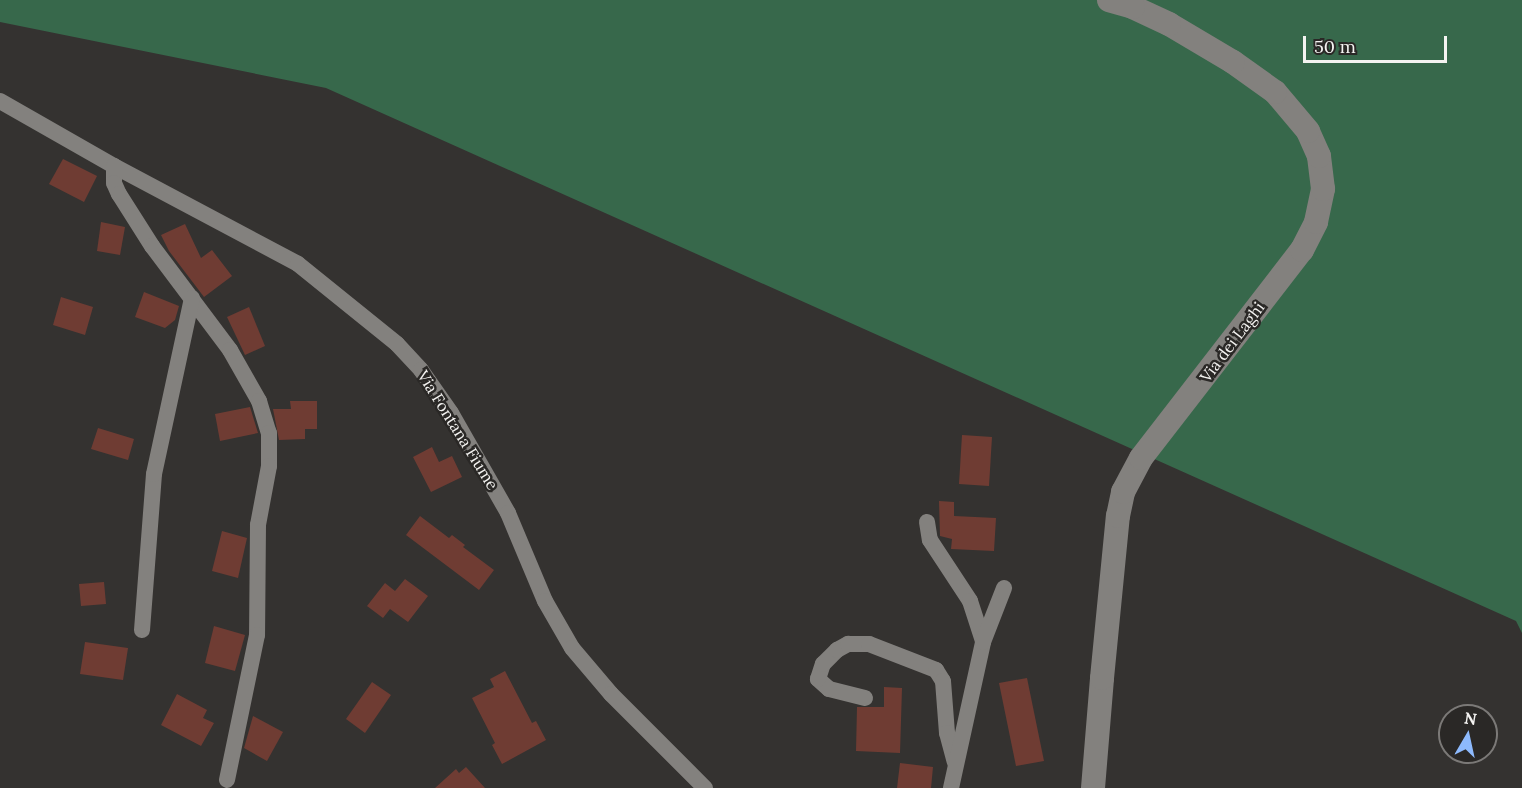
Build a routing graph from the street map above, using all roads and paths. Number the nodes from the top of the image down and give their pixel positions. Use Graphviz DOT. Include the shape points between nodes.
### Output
graph roads {
  1 [pos="1109,0"];
  2 [pos="0,101"];
  3 [pos="114,166"];
  4 [pos="192,298"];
  5 [pos="927,522"];
  6 [pos="1004,588"];
  7 [pos="142,630"];
  8 [pos="983,642"];
  9 [pos="865,698"];
  10 [pos="955,762"];
  11 [pos="227,780"];
  12 [pos="702,784"];
  13 [pos="951,788"];
  14 [pos="1093,788"];
  1 -- 14 [label="main road, Via dei Laghi" via="1169,24 1275,92 1308,130 1319,156 1323,189 1316,222 1302,250 1141,458 1123,492"];
  2 -- 3 [label="street, Via Fontana Fiume"];
  3 -- 4 [label="street" via="119,194"];
  3 -- 12 [label="street, Via Fontana Fiume" via="298,264 405,352 444,403 503,505 545,601 572,648 611,694"];
  4 -- 7 [label="street" via="154,474"];
  4 -- 11 [label="street" via="222,338 255,394 270,441 258,525 257,635"];
  5 -- 8 [label="street" via="930,540 970,601"];
  6 -- 8 [label="street"];
  8 -- 10 [label="street"];
  9 -- 10 [label="street" via="829,689 818,679 823,664 849,644 869,644 936,670 943,681 945,721"];
  10 -- 13 [label="street"];
}
